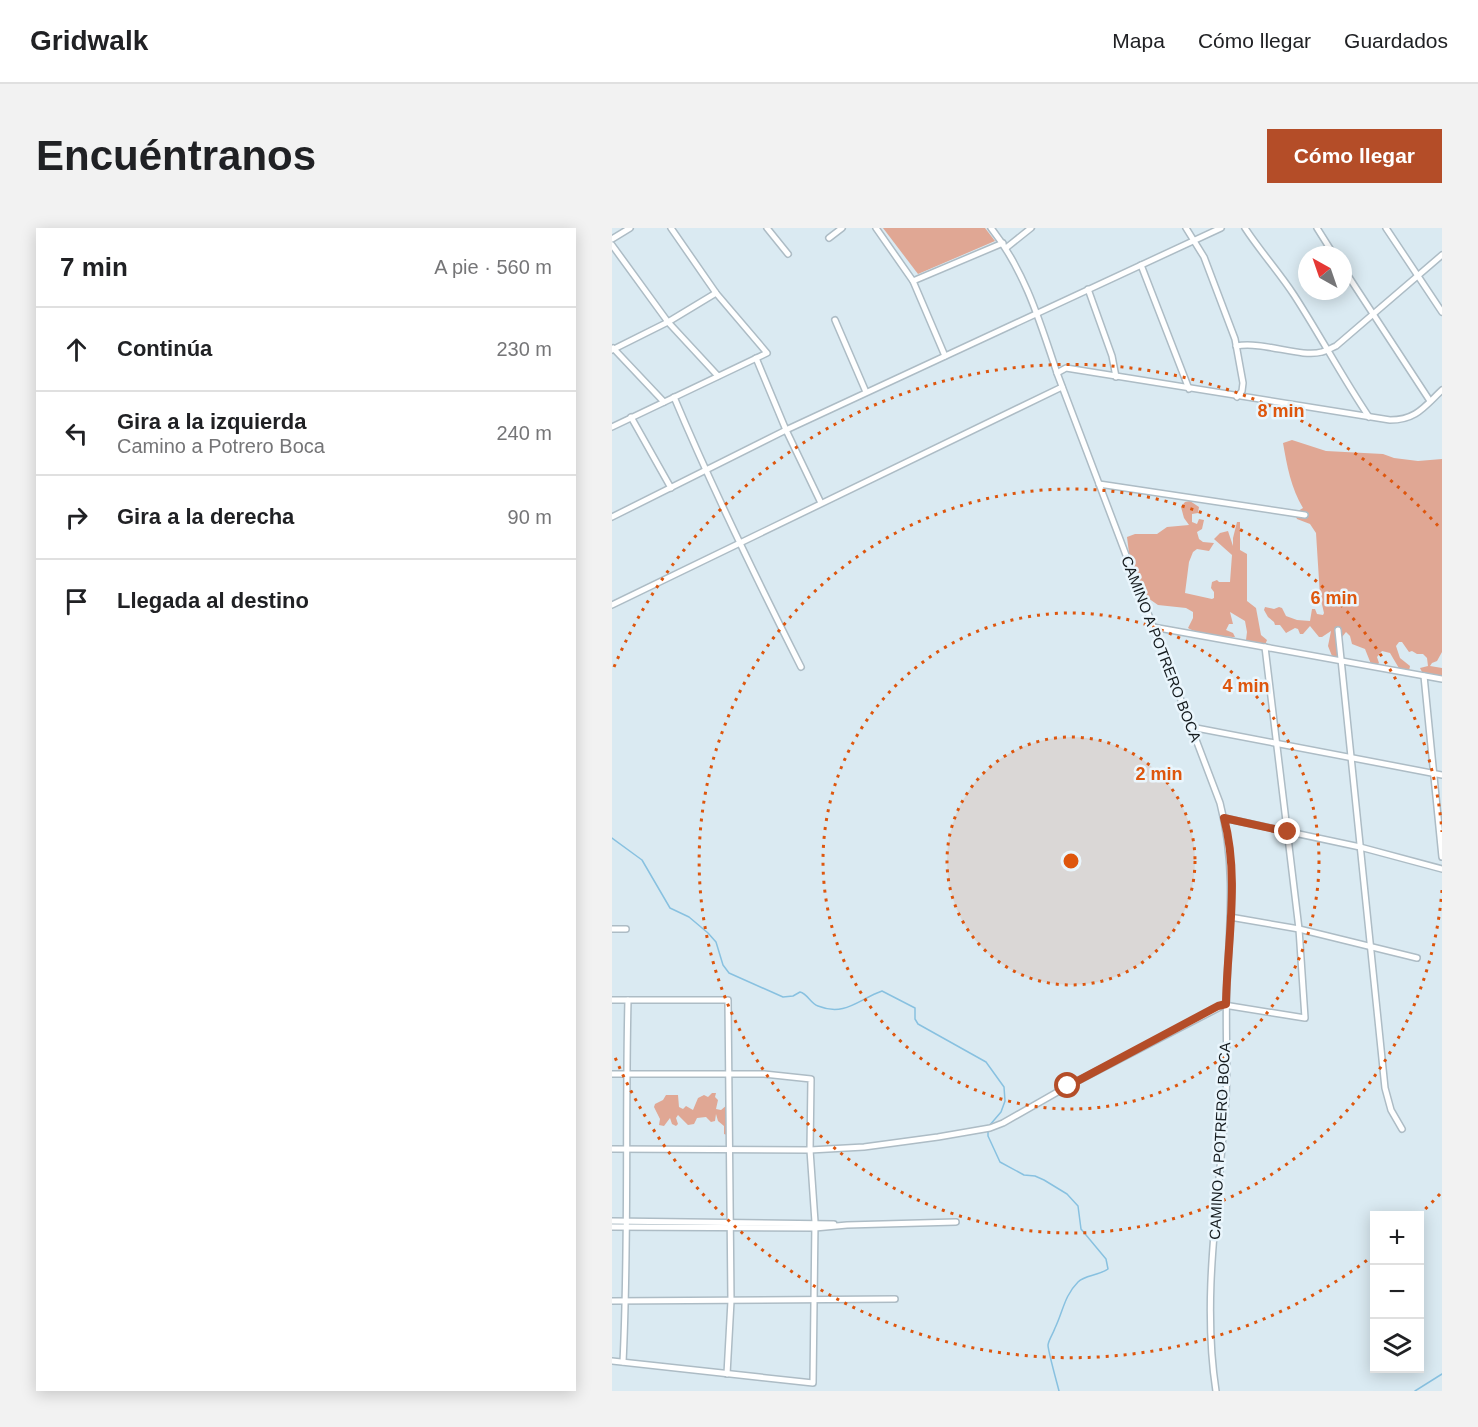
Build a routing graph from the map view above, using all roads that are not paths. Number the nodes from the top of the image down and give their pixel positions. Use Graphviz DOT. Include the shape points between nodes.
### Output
graph roads {
  1 [pos="630,228"];
  2 [pos="671,228"];
  3 [pos="767,228"];
  4 [pos="842,228"];
  5 [pos="876,228"];
  6 [pos="991,228"];
  7 [pos="1030,228"];
  8 [pos="1186,228"];
  9 [pos="1221,228"];
  10 [pos="1245,228"];
  11 [pos="1317,228"];
  12 [pos="1386,228"];
  13 [pos="829,238"];
  14 [pos="612,239"];
  15 [pos="1194,240"];
  16 [pos="612,245"];
  17 [pos="1005,245"];
  18 [pos="1328,246"];
  19 [pos="788,254"];
  20 [pos="1442,255"];
  21 [pos="1141,265"];
  22 [pos="1418,276"];
  23 [pos="913,281"];
  24 [pos="1352,282"];
  25 [pos="1088,289"];
  26 [pos="716,293"];
  27 [pos="1037,312"];
  28 [pos="1442,312"];
  29 [pos="1373,314"];
  30 [pos="835,320"];
  31 [pos="668,322"];
  32 [pos="1236,346"];
  33 [pos="612,349"];
  34 [pos="1329,349"];
  35 [pos="945,356"];
  36 [pos="756,358"];
  37 [pos="1057,373"];
  38 [pos="718,376"];
  39 [pos="1116,377"];
  40 [pos="1062,387"];
  41 [pos="1189,389"];
  42 [pos="1442,390"];
  43 [pos="866,392"];
  44 [pos="674,397"];
  45 [pos="1237,397"];
  46 [pos="1430,401"];
  47 [pos="664,402"];
  48 [pos="631,417"];
  49 [pos="1369,417"];
  50 [pos="612,427"];
  51 [pos="786,430"];
  52 [pos="705,471"];
  53 [pos="1099,484"];
  54 [pos="671,488"];
  55 [pos="821,503"];
  56 [pos="613,514"];
  57 [pos="1305,515"];
  58 [pos="738,543"];
  59 [pos="612,605"];
  60 [pos="1153,627"];
  61 [pos="1338,630"];
  62 [pos="1265,647"];
  63 [pos="1342,661"];
  64 [pos="801,667"];
  65 [pos="1424,676"];
  66 [pos="1442,680"];
  67 [pos="1191,727"];
  68 [pos="1277,744"];
  69 [pos="1351,758"];
  70 [pos="1434,774"];
  71 [pos="1442,775"];
  72 [pos="1224,818"];
  73 [pos="1288,832"];
  74 [pos="1360,847"];
  75 [pos="1442,857"];
  76 [pos="1442,869"];
  77 [pos="1230,917"];
  78 [pos="612,929"];
  79 [pos="626,929"];
  80 [pos="1299,929"];
  81 [pos="1371,948"];
  82 [pos="1418,958"];
  83 [pos="612,1000"];
  84 [pos="628,1000"];
  85 [pos="1226,1004"];
  86 [pos="612,1074"];
  87 [pos="729,1074"];
  88 [pos="626,1075"];
  89 [pos="1402,1129"];
  90 [pos="612,1149"];
  91 [pos="626,1149"];
  92 [pos="731,1150"];
  93 [pos="810,1150"];
  94 [pos="612,1221"];
  95 [pos="956,1222"];
  96 [pos="626,1225"];
  97 [pos="730,1225"];
  98 [pos="815,1225"];
  99 [pos="612,1227"];
  100 [pos="814,1299"];
  101 [pos="895,1299"];
  102 [pos="612,1301"];
  103 [pos="626,1301"];
  104 [pos="731,1301"];
  105 [pos="612,1361"];
  106 [pos="623,1362"];
  107 [pos="727,1374"];
  108 [pos="1215,1391"];
  1 -- 14 [label="street"];
  2 -- 26 [label="street"];
  3 -- 19 [label="street"];
  4 -- 13 [label="street"];
  5 -- 23 [label="street"];
  6 -- 17 [label="street, CAMINO A POTRERO BOCA"];
  7 -- 17 [label="street"];
  8 -- 15 [label="street"];
  9 -- 15 [label="street"];
  10 -- 34 [label="street"];
  11 -- 18 [label="street"];
  12 -- 22 [label="street"];
  15 -- 21 [label="street"];
  15 -- 32 [label="street" via="1204,257"];
  16 -- 31 [label="street"];
  17 -- 23 [label="street"];
  17 -- 27 [label="street, CAMINO A POTRERO BOCA"];
  20 -- 22 [label="street"];
  21 -- 25 [label="street"];
  21 -- 41 [label="street"];
  22 -- 28 [label="street"];
  22 -- 29 [label="street"];
  23 -- 35 [label="street"];
  24 -- 29 [label="street"];
  25 -- 27 [label="street"];
  25 -- 39 [label="street"];
  26 -- 31 [label="street"];
  26 -- 36 [label="street" via="767,353"];
  27 -- 35 [label="street"];
  27 -- 37 [label="street, CAMINO A POTRERO BOCA"];
  29 -- 34 [label="street"];
  29 -- 46 [label="street"];
  30 -- 43 [label="street"];
  31 -- 33 [label="street"];
  31 -- 38 [label="street"];
  32 -- 34 [label="street" via="1249,343 1311,353"];
  32 -- 45 [label="street" via="1243,383"];
  33 -- 47 [label="street"];
  34 -- 49 [label="street"];
  35 -- 43 [label="street"];
  36 -- 38 [label="street"];
  36 -- 51 [label="street"];
  37 -- 39 [label="street" via="1066,368"];
  37 -- 40 [label="street, CAMINO A POTRERO BOCA"];
  38 -- 44 [label="street"];
  39 -- 41 [label="street"];
  40 -- 53 [label="street, CAMINO A POTRERO BOCA"];
  40 -- 55 [label="street"];
  41 -- 45 [label="street"];
  42 -- 46 [label="street"];
  43 -- 51 [label="street"];
  44 -- 47 [label="street"];
  44 -- 52 [label="street"];
  45 -- 49 [label="street"];
  46 -- 49 [label="street" via="1404,420"];
  47 -- 48 [label="street"];
  48 -- 50 [label="street"];
  48 -- 54 [label="street"];
  51 -- 52 [label="street"];
  51 -- 55 [label="street"];
  52 -- 54 [label="street"];
  52 -- 58 [label="street"];
  53 -- 57 [label="street"];
  53 -- 60 [label="street, CAMINO A POTRERO BOCA"];
  54 -- 56 [label="street"];
  55 -- 58 [label="street"];
  58 -- 59 [label="street"];
  58 -- 64 [label="street"];
  60 -- 62 [label="street"];
  60 -- 67 [label="street, CAMINO A POTRERO BOCA"];
  61 -- 63 [label="street"];
  62 -- 63 [label="street"];
  62 -- 68 [label="street"];
  63 -- 65 [label="street"];
  63 -- 69 [label="street"];
  65 -- 66 [label="street"];
  65 -- 70 [label="street"];
  67 -- 68 [label="street"];
  67 -- 72 [label="street, CAMINO A POTRERO BOCA"];
  68 -- 69 [label="street"];
  68 -- 73 [label="street"];
  69 -- 70 [label="street"];
  69 -- 74 [label="street"];
  70 -- 71 [label="street"];
  70 -- 75 [label="street"];
  72 -- 73 [label="street"];
  72 -- 77 [label="street, CAMINO A POTRERO BOCA" via="1230,850"];
  73 -- 74 [label="street"];
  73 -- 80 [label="street"];
  74 -- 76 [label="street"];
  74 -- 81 [label="street"];
  77 -- 80 [label="street"];
  77 -- 85 [label="street, CAMINO A POTRERO BOCA"];
  78 -- 79 [label="street"];
  80 -- 81 [label="street"];
  80 -- 85 [label="street" via="1305,1018"];
  81 -- 82 [label="street"];
  81 -- 89 [label="street" via="1385,1088"];
  83 -- 84 [label="street"];
  84 -- 87 [label="street" via="728,1000"];
  84 -- 88 [label="street"];
  85 -- 93 [label="street" via="1003,1123 938,1137"];
  85 -- 108 [label="street, CAMINO A POTRERO BOCA" via="1226,1095 1211,1279"];
  86 -- 88 [label="street"];
  87 -- 88 [label="street"];
  87 -- 92 [label="street"];
  87 -- 93 [label="street" via="811,1079"];
  88 -- 91 [label="street"];
  90 -- 91 [label="street"];
  91 -- 92 [label="street"];
  91 -- 96 [label="street"];
  92 -- 93 [label="street"];
  92 -- 97 [label="street"];
  93 -- 98 [label="street"];
  94 -- 96 [label="street"];
  95 -- 98 [label="street"];
  96 -- 97 [label="street"];
  96 -- 99 [label="street"];
  96 -- 103 [label="street"];
  97 -- 98 [label="street"];
  97 -- 104 [label="street"];
  98 -- 100 [label="street"];
  100 -- 101 [label="street"];
  100 -- 104 [label="street"];
  100 -- 107 [label="street" via="813,1383"];
  102 -- 103 [label="street"];
  103 -- 104 [label="street"];
  103 -- 106 [label="street"];
  104 -- 107 [label="street"];
  105 -- 106 [label="street"];
  106 -- 107 [label="street"];
}
